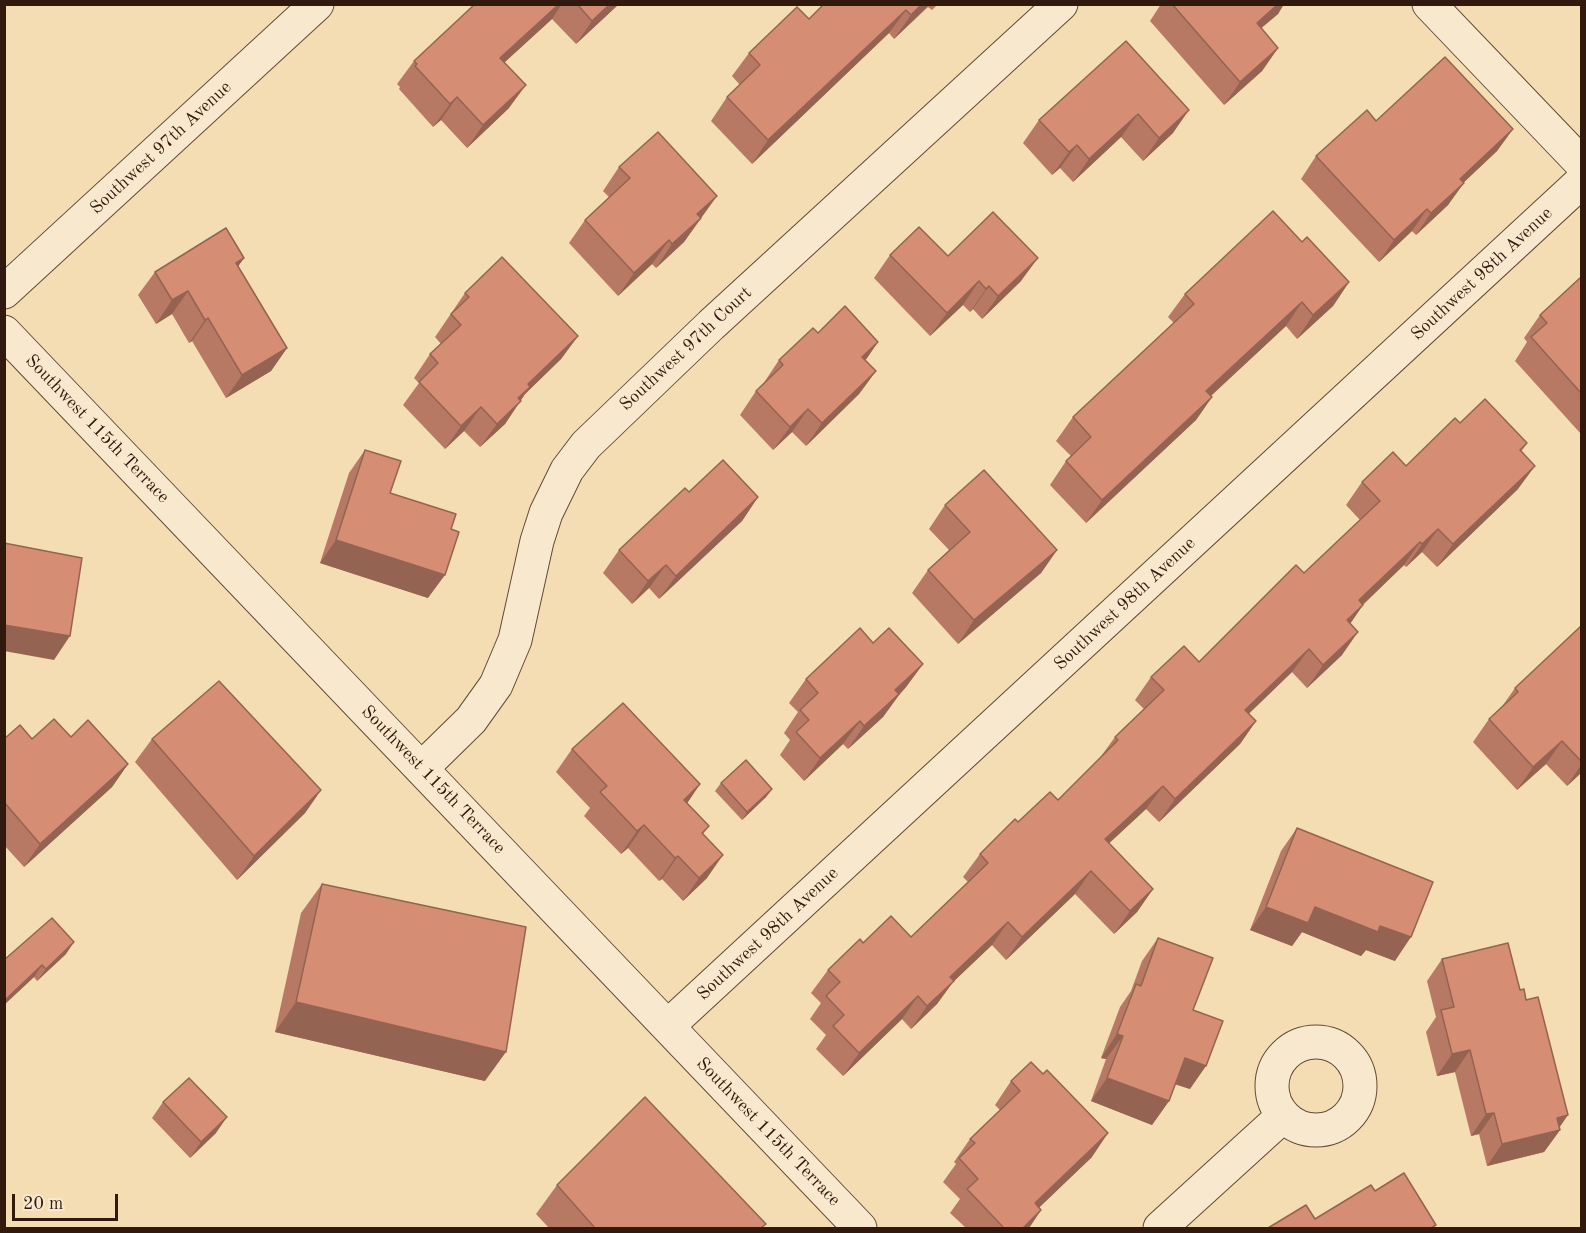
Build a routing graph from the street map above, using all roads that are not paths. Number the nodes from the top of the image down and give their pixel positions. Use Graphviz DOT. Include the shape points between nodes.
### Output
graph roads {
  1 [pos="317,4"];
  2 [pos="1061,4"];
  3 [pos="1429,4"];
  4 [pos="1581,164"];
  5 [pos="1581,181"];
  6 [pos="4,292"];
  7 [pos="4,333"];
  8 [pos="422,768"];
  9 [pos="668,1026"];
  10 [pos="1283,1116"];
  11 [pos="860,1228"];
  12 [pos="1160,1228"];
  1 -- 6 [label="street, Southwest 97th Avenue"];
  2 -- 8 [label="street, Southwest 97th Court" via="586,445 567,470 546,513 515,640 496,685 471,720"];
  3 -- 4 [label="street"];
  5 -- 9 [label="street, Southwest 98th Avenue"];
  7 -- 8 [label="street, Southwest 115th Terrace"];
  8 -- 9 [label="street, Southwest 115th Terrace"];
  9 -- 11 [label="street, Southwest 115th Terrace"];
  10 -- 12 [label="street"];
}
